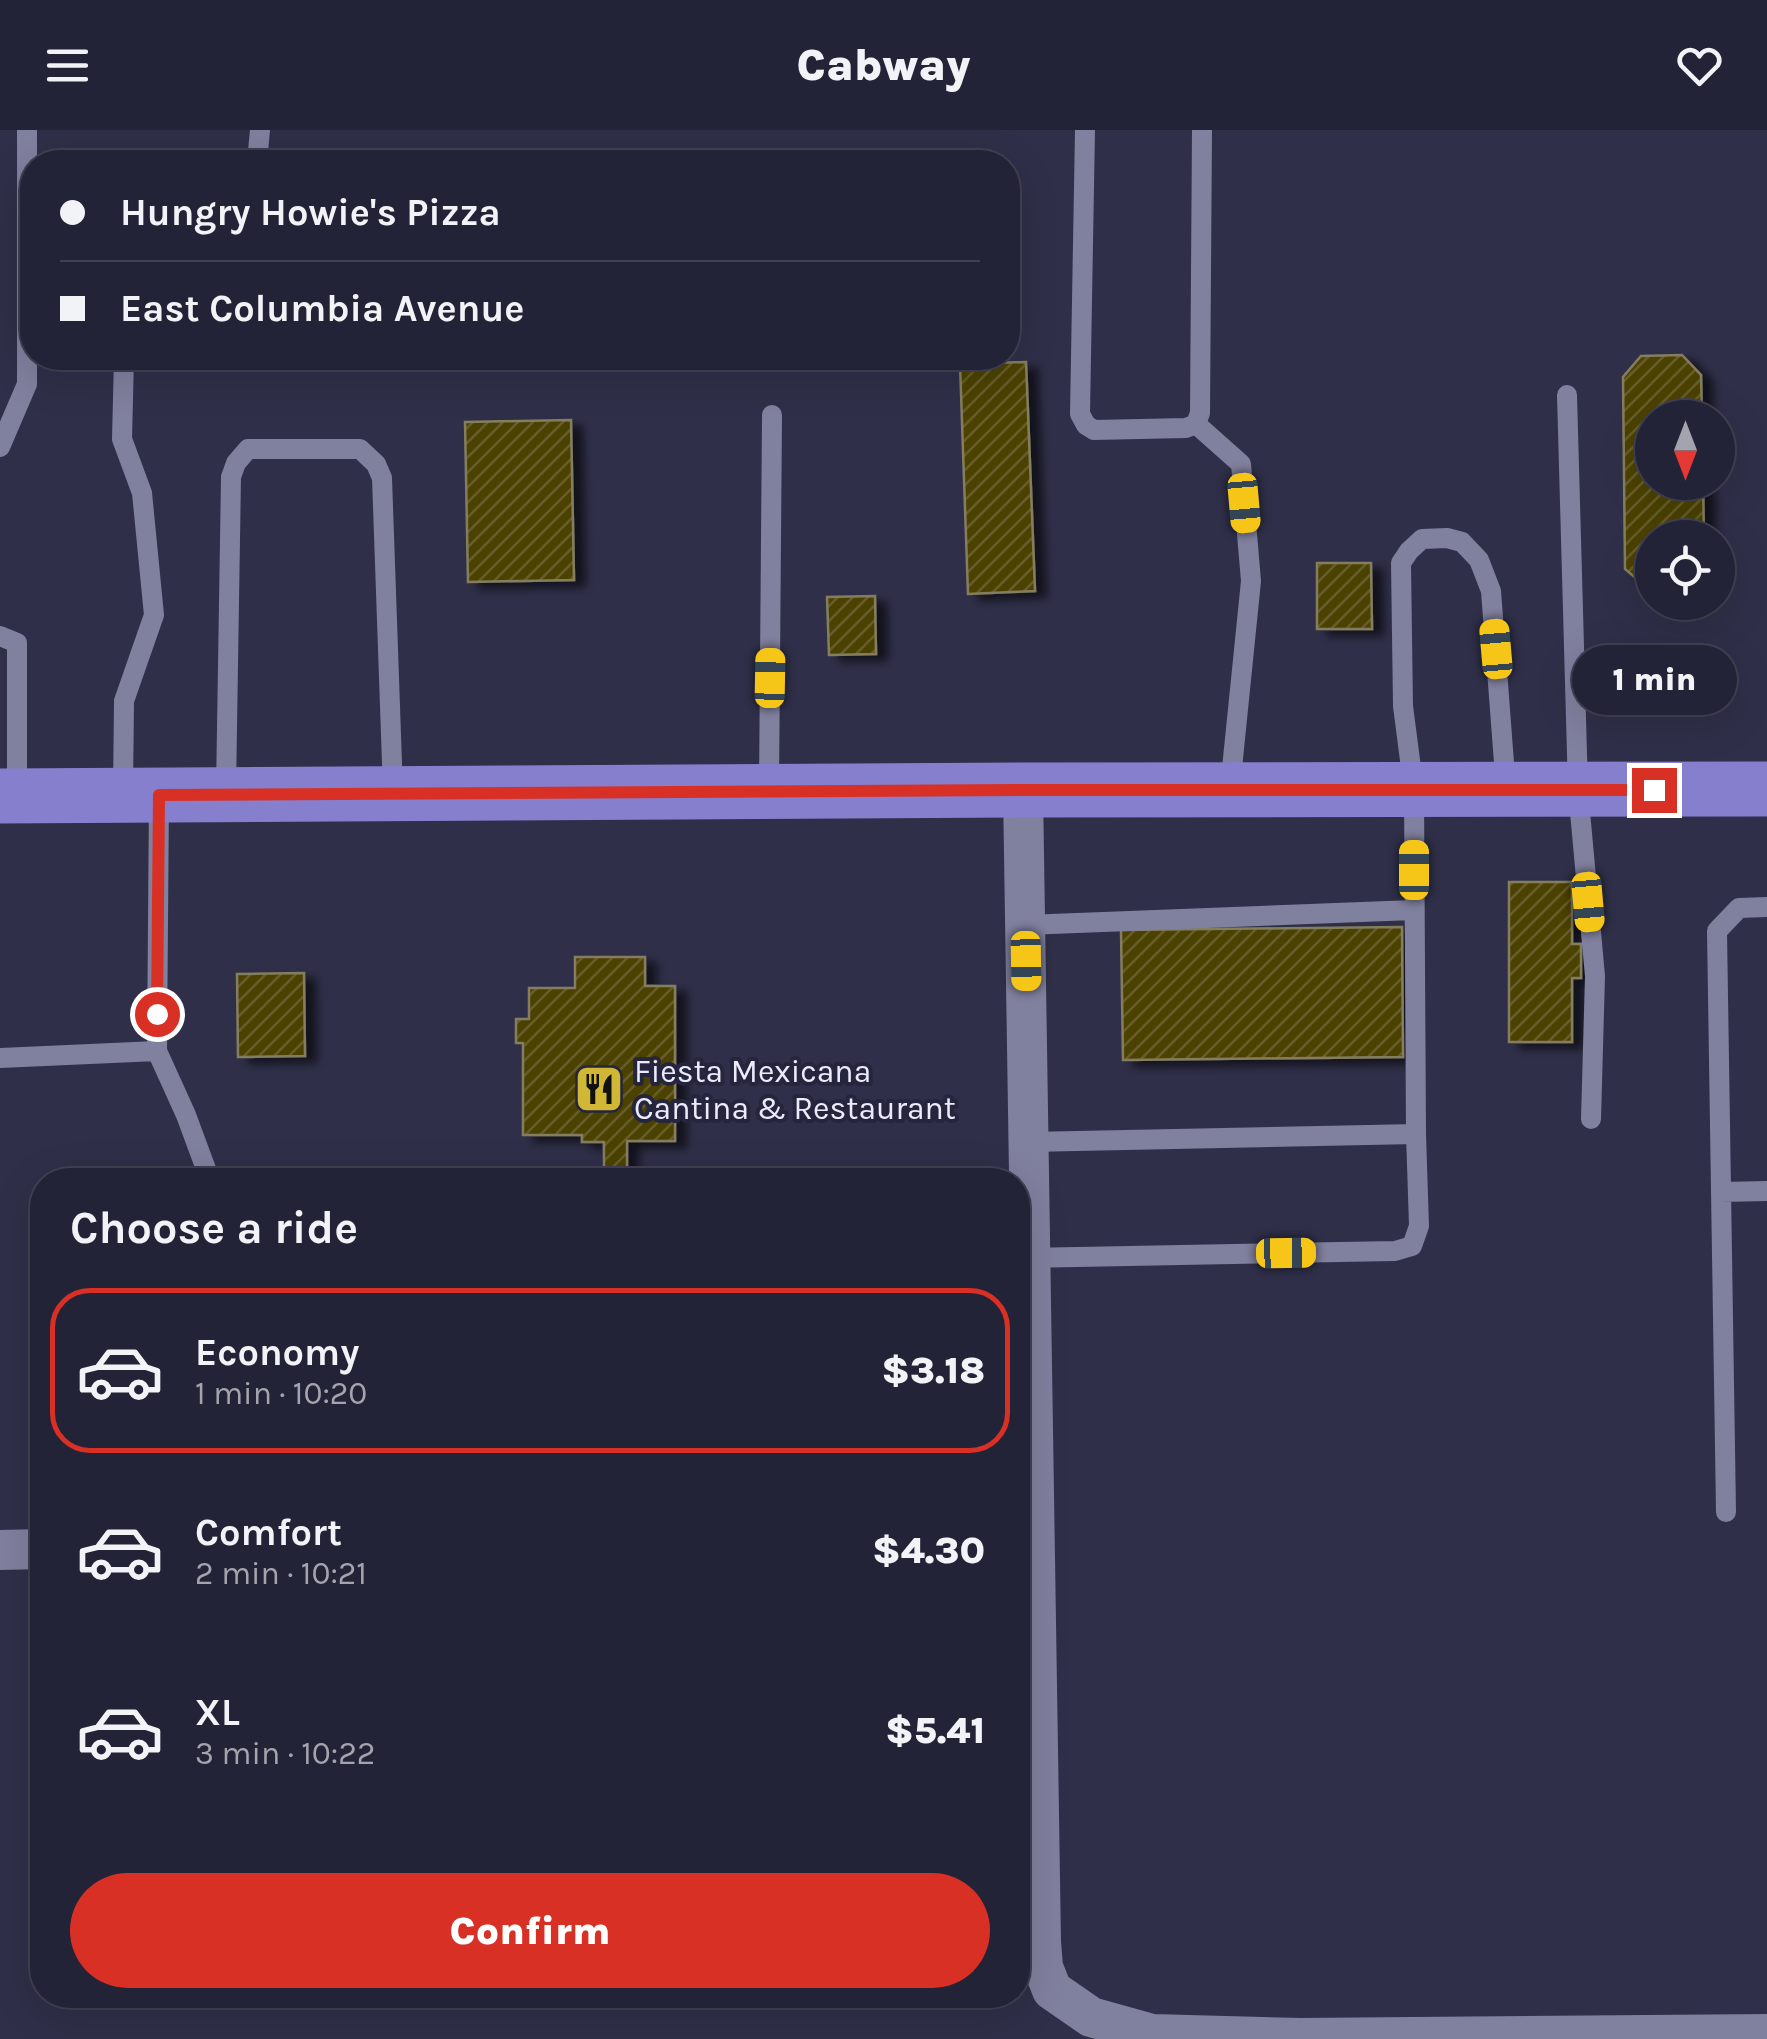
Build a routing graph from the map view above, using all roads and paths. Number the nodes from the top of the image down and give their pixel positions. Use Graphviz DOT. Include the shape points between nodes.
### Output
graph roads {
  1 [pos="1085,130"];
  2 [pos="1202,130"];
  3 [pos="27,370"];
  4 [pos="124,370"];
  5 [pos="1567,395"];
  6 [pos="772,416"];
  7 [pos="1196,424"];
  8 [pos="0,447"];
  9 [pos="0,636"];
  10 [pos="1767,789"];
  11 [pos="1023,790"];
  12 [pos="1230,790"];
  13 [pos="1414,790"];
  14 [pos="1506,790"];
  15 [pos="1578,790"];
  16 [pos="769,791"];
  17 [pos="393,794"];
  18 [pos="226,795"];
  19 [pos="9,796"];
  20 [pos="141,796"];
  21 [pos="1767,907"];
  22 [pos="1414,910"];
  23 [pos="1025,925"];
  24 [pos="156,1051"];
  25 [pos="0,1058"];
  26 [pos="1591,1119"];
  27 [pos="1416,1134"];
  28 [pos="1028,1142"];
  29 [pos="206,1168"];
  30 [pos="1027,1168"];
  31 [pos="1767,1190"];
  32 [pos="1721,1192"];
  33 [pos="1030,1258"];
  34 [pos="1726,1512"];
  35 [pos="30,1549"];
  36 [pos="0,1550"];
  37 [pos="1030,1645"];
  38 [pos="1767,2034"];
  39 [pos="1300,2039"];
  1 -- 7 [label="lane" via="1080,414 1094,430"];
  2 -- 7 [label="lane"];
  3 -- 8 [label="lane"];
  4 -- 20 [label="lane" via="122,439 142,494 154,615 124,701"];
  5 -- 15 [label="lane"];
  6 -- 16 [label="lane"];
  7 -- 12 [label="lane" via="1241,464 1251,581"];
  9 -- 19 [label="lane" via="18,643"];
  10 -- 15 [label="main road"];
  11 -- 12 [label="main road"];
  11 -- 16 [label="main road"];
  11 -- 23 [label="street"];
  12 -- 13 [label="main road"];
  13 -- 14 [label="main road"];
  13 -- 14 [label="lane" via="1403,706 1401,563 1422,539 1448,538 1479,560 1491,591"];
  13 -- 22 [label="lane"];
  14 -- 15 [label="main road"];
  15 -- 26 [label="lane" via="1595,976"];
  16 -- 17 [label="main road"];
  17 -- 18 [label="main road"];
  17 -- 18 [label="lane" via="382,478 360,449 248,448 231,477"];
  18 -- 20 [label="main road"];
  19 -- 20 [label="main road"];
  20 -- 24 [label="lane"];
  21 -- 32 [label="lane" via="1739,908 1717,931"];
  22 -- 23 [label="lane"];
  22 -- 27 [label="lane"];
  23 -- 28 [label="street"];
  24 -- 25 [label="lane"];
  24 -- 29 [label="lane"];
  27 -- 28 [label="lane"];
  27 -- 33 [label="lane" via="1419,1226 1412,1246"];
  28 -- 30 [label="street"];
  31 -- 32 [label="lane"];
  32 -- 34 [label="lane"];
  35 -- 36 [label="street"];
  37 -- 39 [label="street" via="1040,1942 1052,1990 1091,2017 1152,2034"];
  38 -- 39 [label="street"];
}
